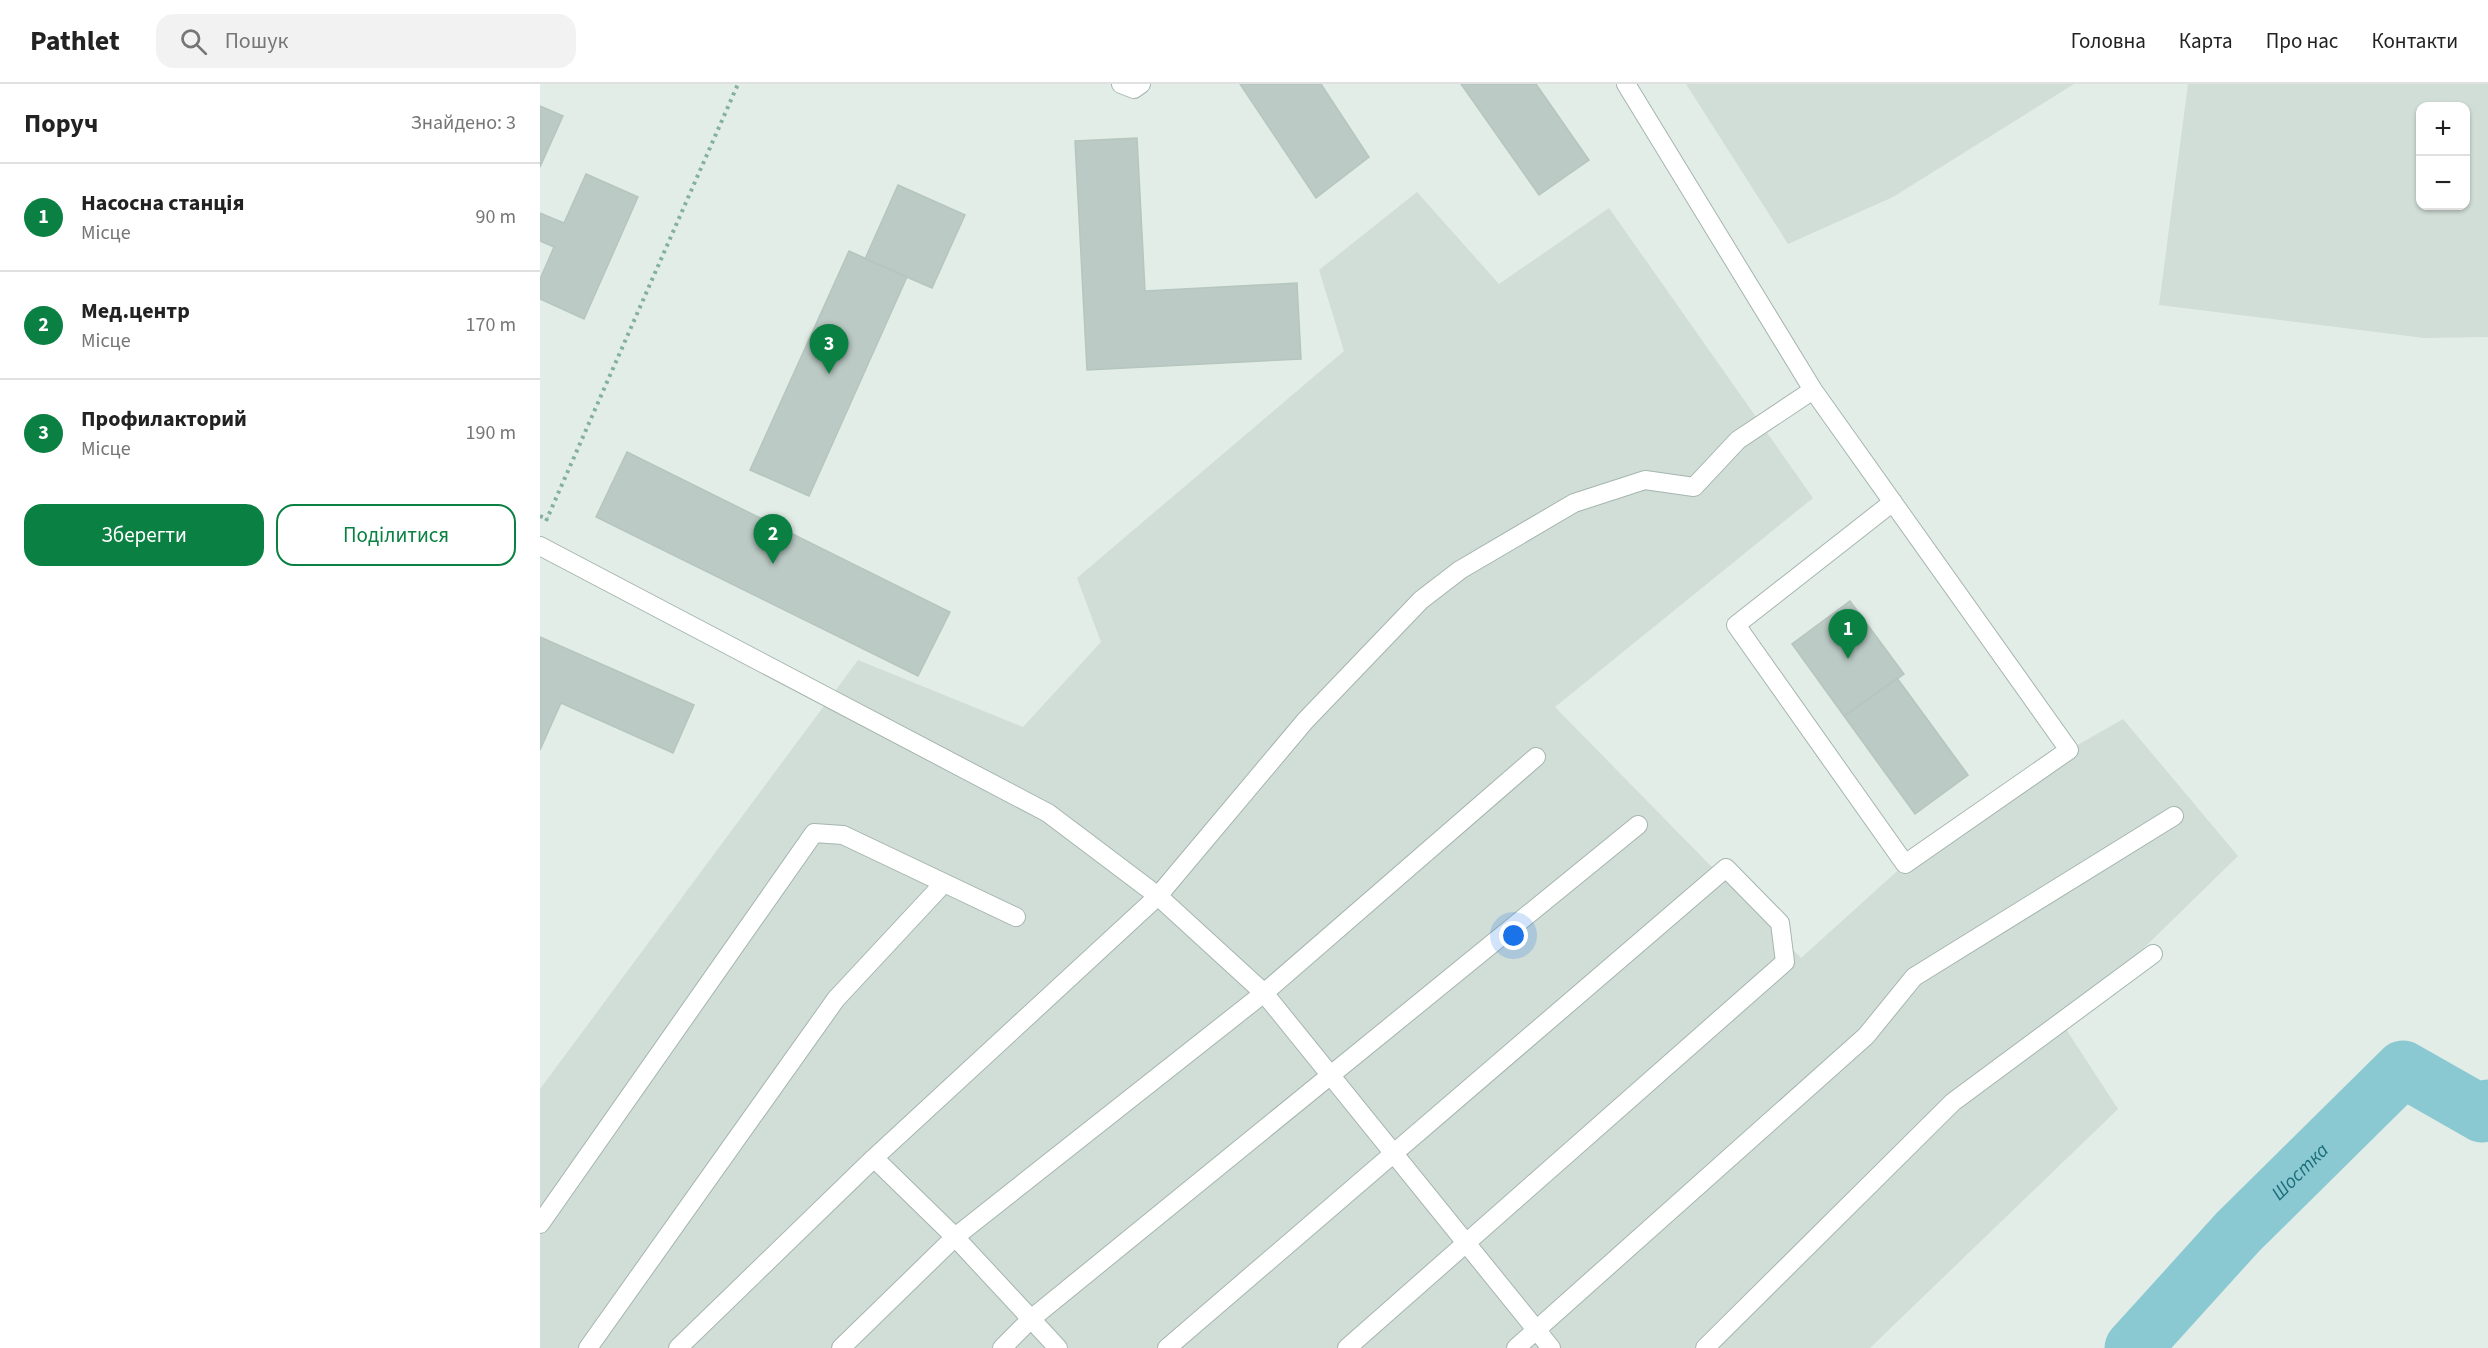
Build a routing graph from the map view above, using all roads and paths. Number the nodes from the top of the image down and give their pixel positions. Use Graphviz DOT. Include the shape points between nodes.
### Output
graph roads {
  1 [pos="738,84"];
  2 [pos="1121,84"];
  3 [pos="1141,84"];
  4 [pos="1626,84"];
  5 [pos="1813,390"];
  6 [pos="1893,502"];
  7 [pos="540,516"];
  8 [pos="548,519"];
  9 [pos="544,527"];
  10 [pos="540,546"];
  11 [pos="1536,757"];
  12 [pos="2174,816"];
  13 [pos="1638,825"];
  14 [pos="944,883"];
  15 [pos="1158,896"];
  16 [pos="1016,917"];
  17 [pos="2153,954"];
  18 [pos="1264,993"];
  19 [pos="1330,1075"];
  20 [pos="1394,1154"];
  21 [pos="874,1158"];
  22 [pos="540,1224"];
  23 [pos="955,1237"];
  24 [pos="1466,1244"];
  25 [pos="1031,1319"];
  26 [pos="1536,1330"];
  27 [pos="588,1348"];
  28 [pos="678,1348"];
  29 [pos="841,1348"];
  30 [pos="1002,1348"];
  31 [pos="1058,1348"];
  32 [pos="1167,1348"];
  33 [pos="1347,1348"];
  34 [pos="1516,1348"];
  35 [pos="1551,1348"];
  36 [pos="1705,1348"];
  1 -- 8 [label="path"];
  2 -- 3 [label="street" via="1134,89"];
  4 -- 5 [label="street"];
  5 -- 6 [label="street"];
  5 -- 15 [label="street" via="1738,441 1695,487 1645,480 1574,503 1460,570 1421,600 1305,721"];
  6 -- 6 [label="street" via="2069,750 1905,864 1736,625"];
  7 -- 8 [label="path"];
  8 -- 9 [label="path"];
  10 -- 15 [label="street" via="1048,813"];
  11 -- 18 [label="street"];
  12 -- 26 [label="street" via="1914,977 1866,1036"];
  13 -- 19 [label="street"];
  14 -- 16 [label="street"];
  14 -- 22 [label="street" via="843,834 814,833"];
  14 -- 27 [label="street" via="837,999"];
  15 -- 18 [label="street"];
  15 -- 21 [label="street"];
  17 -- 36 [label="street" via="1953,1102"];
  18 -- 19 [label="street"];
  18 -- 23 [label="street"];
  19 -- 20 [label="street"];
  19 -- 25 [label="street"];
  20 -- 24 [label="street"];
  20 -- 24 [label="street" via="1726,868 1780,923 1785,962"];
  20 -- 32 [label="street"];
  21 -- 23 [label="street"];
  21 -- 28 [label="street"];
  23 -- 25 [label="street"];
  23 -- 29 [label="street"];
  24 -- 26 [label="street"];
  24 -- 33 [label="street"];
  25 -- 30 [label="street"];
  25 -- 31 [label="street"];
  26 -- 34 [label="street"];
  26 -- 35 [label="street"];
}
